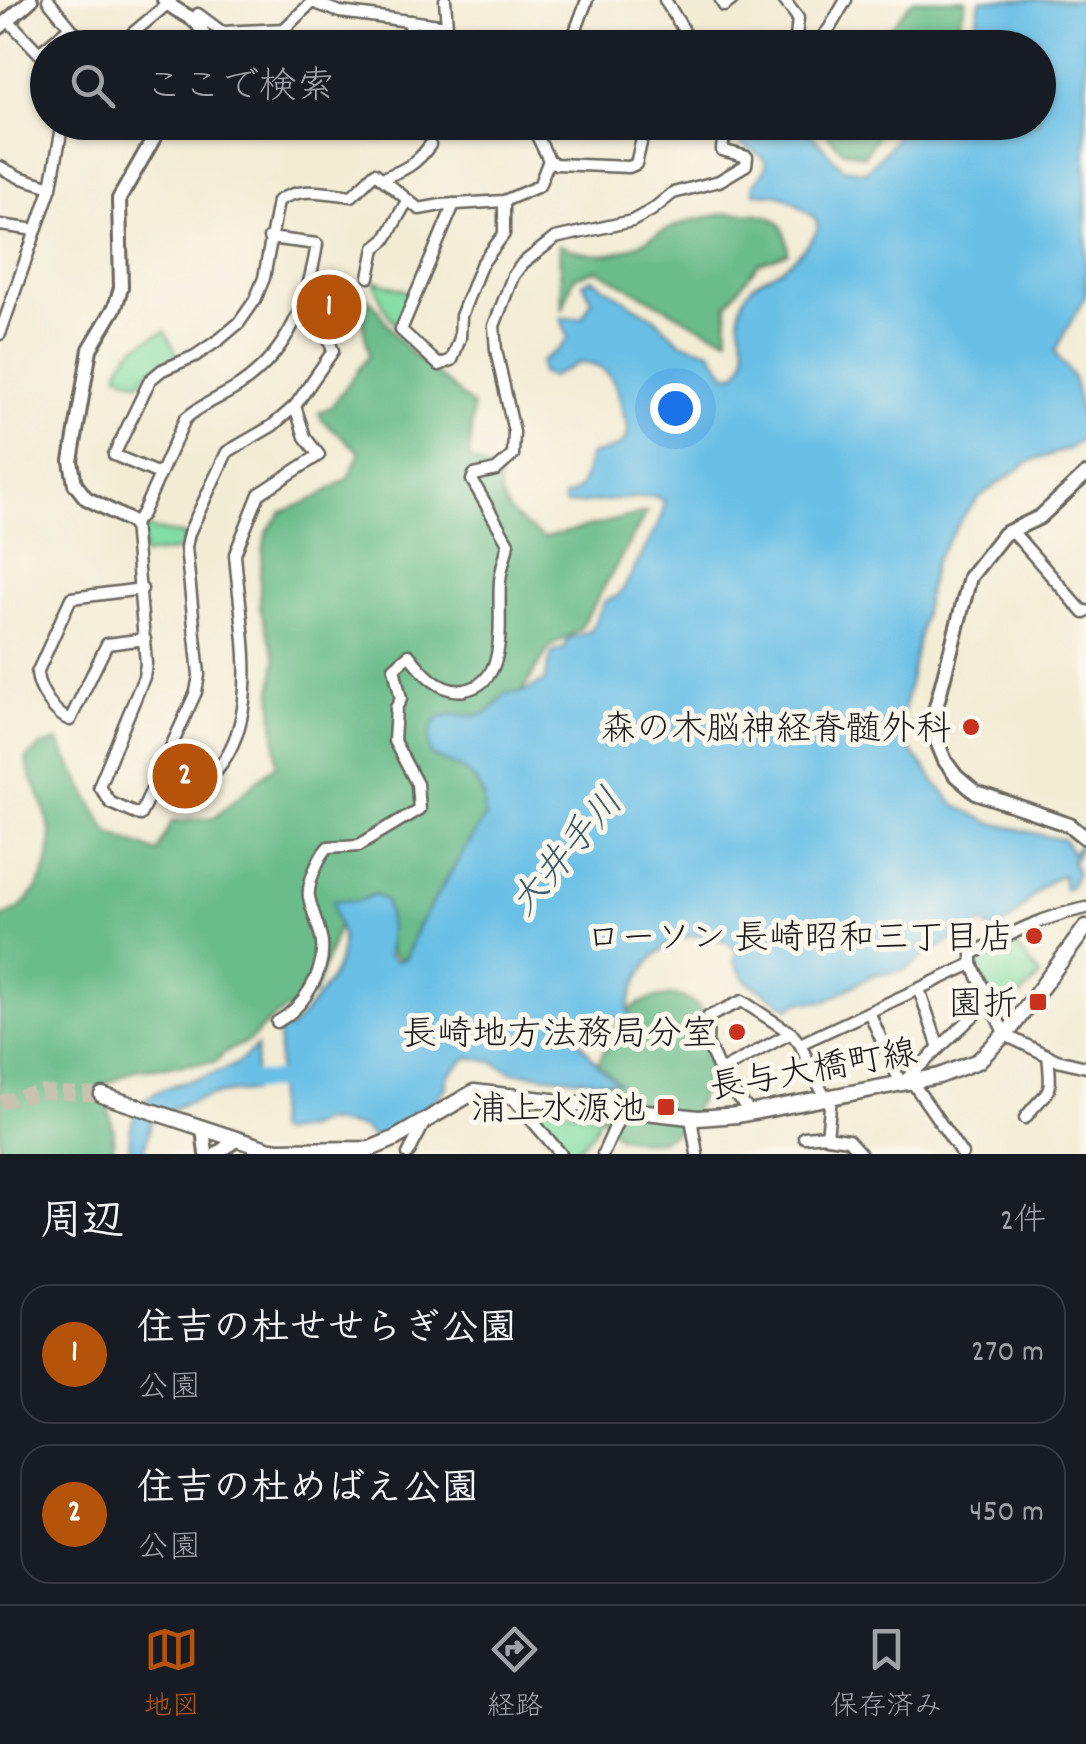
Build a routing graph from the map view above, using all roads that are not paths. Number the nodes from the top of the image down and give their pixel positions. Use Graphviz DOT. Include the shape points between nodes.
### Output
graph roads {
  1 [pos="31,0"];
  2 [pos="48,0"];
  3 [pos="445,0"];
  4 [pos="587,0"];
  5 [pos="665,0"];
  6 [pos="721,0"];
  7 [pos="732,0"];
  8 [pos="784,0"];
  9 [pos="846,0"];
  10 [pos="167,1"];
  11 [pos="198,14"];
  12 [pos="411,22"];
  13 [pos="4,24"];
  14 [pos="69,28"];
  15 [pos="67,30"];
  16 [pos="135,30"];
  17 [pos="202,30"];
  18 [pos="219,30"];
  19 [pos="263,30"];
  20 [pos="410,30"];
  21 [pos="576,30"];
  22 [pos="683,30"];
  23 [pos="796,30"];
  24 [pos="828,30"];
  25 [pos="30,46"];
  26 [pos="59,140"];
  27 [pos="153,140"];
  28 [pos="539,140"];
  29 [pos="642,140"];
  30 [pos="724,140"];
  31 [pos="430,145"];
  32 [pos="549,160"];
  33 [pos="0,167"];
  34 [pos="382,178"];
  35 [pos="52,188"];
  36 [pos="408,201"];
  37 [pos="504,201"];
  38 [pos="454,204"];
  39 [pos="0,226"];
  40 [pos="36,230"];
  41 [pos="269,238"];
  42 [pos="368,277"];
  43 [pos="0,287"];
  44 [pos="14,292"];
  45 [pos="300,314"];
  46 [pos="0,334"];
  47 [pos="295,406"];
  48 [pos="159,474"];
  49 [pos="1086,474"];
  50 [pos="134,523"];
  51 [pos="1012,530"];
  52 [pos="142,589"];
  53 [pos="1086,611"];
  54 [pos="144,638"];
  55 [pos="156,785"];
  56 [pos="1085,831"];
  57 [pos="1086,908"];
  58 [pos="1086,927"];
  59 [pos="972,964"];
  60 [pos="919,989"];
  61 [pos="989,1001"];
  62 [pos="869,1012"];
  63 [pos="277,1022"];
  64 [pos="792,1033"];
  65 [pos="1005,1035"];
  66 [pos="800,1044"];
  67 [pos="939,1048"];
  68 [pos="1048,1055"];
  69 [pos="1086,1069"];
  70 [pos="720,1070"];
  71 [pos="907,1083"];
  72 [pos="509,1094"];
  73 [pos="108,1097"];
  74 [pos="828,1098"];
  75 [pos="623,1109"];
  76 [pos="751,1113"];
  77 [pos="691,1118"];
  78 [pos="1025,1118"];
  79 [pos="426,1120"];
  80 [pos="203,1128"];
  81 [pos="826,1135"];
  82 [pos="804,1137"];
  83 [pos="236,1139"];
  84 [pos="271,1143"];
  85 [pos="371,1152"];
  86 [pos="206,1154"];
  87 [pos="218,1154"];
  88 [pos="254,1154"];
  89 [pos="408,1154"];
  90 [pos="561,1154"];
  91 [pos="603,1154"];
  92 [pos="697,1154"];
  93 [pos="862,1154"];
  94 [pos="962,1154"];
  1 -- 13 [label="street"];
  2 -- 14 [label="street"];
  3 -- 12 [label="street" via="447,26"];
  4 -- 21 [label="street"];
  5 -- 22 [label="street"];
  6 -- 7 [label="street" via="724,6"];
  8 -- 23 [label="street" via="798,18"];
  9 -- 24 [label="street"];
  10 -- 16 [label="street"];
  10 -- 17 [label="street"];
  11 -- 18 [label="street"];
  12 -- 19 [label="street" via="312,2 284,29"];
  12 -- 20 [label="street"];
  13 -- 25 [label="street"];
  14 -- 15 [label="street"];
  26 -- 35 [label="street"];
  27 -- 50 [label="street" via="119,199 121,288 90,349 71,461 86,498"];
  28 -- 32 [label="street"];
  29 -- 32 [label="street" via="636,164 629,166"];
  30 -- 63 [label="street" via="722,150 747,157 733,176 673,194 632,220 555,238 514,276 494,326 513,455 472,480 508,543 494,666 484,682 454,691 438,685 408,654 394,668 401,700 394,741 417,784 420,808 359,845 328,847 321,855 309,884 322,948 319,969 307,994"];
  31 -- 34 [label="street" via="403,171"];
  32 -- 37 [label="street" via="539,186"];
  33 -- 35 [label="street"];
  34 -- 36 [label="street"];
  34 -- 41 [label="street" via="375,173 352,196 292,192 278,201"];
  35 -- 40 [label="street"];
  36 -- 38 [label="street" via="418,210"];
  36 -- 42 [label="street" via="375,248"];
  37 -- 38 [label="street"];
  37 -- 38 [label="street" via="504,234 481,265 452,360 439,364 400,330"];
  39 -- 40 [label="street"];
  40 -- 44 [label="street"];
  41 -- 45 [label="street" via="317,244"];
  41 -- 48 [label="street" via="264,278 239,323 195,356 162,370 142,392 114,455"];
  43 -- 44 [label="street"];
  44 -- 46 [label="street"];
  45 -- 47 [label="street" via="323,324 333,350"];
  45 -- 48 [label="street" via="253,376 185,419"];
  47 -- 55 [label="street" via="227,452 189,532 199,675"];
  47 -- 55 [label="street" via="319,456 259,494 235,554 247,693 231,747 216,774 183,797"];
  48 -- 50 [label="street"];
  49 -- 51 [label="street" via="1040,517"];
  50 -- 52 [label="street"];
  51 -- 53 [label="street"];
  51 -- 56 [label="street" via="970,577 935,710 938,744 956,776 976,793"];
  52 -- 54 [label="street"];
  52 -- 54 [label="street" via="71,598 38,683 70,720 107,644"];
  54 -- 55 [label="street" via="144,677 99,786 110,802 140,815"];
  57 -- 59 [label="street" via="1003,936 972,954"];
  58 -- 65 [label="main road, 長与大橋町線"];
  59 -- 60 [label="street"];
  59 -- 61 [label="street"];
  60 -- 62 [label="street"];
  60 -- 67 [label="street"];
  61 -- 65 [label="street"];
  61 -- 67 [label="street"];
  62 -- 66 [label="street"];
  62 -- 71 [label="street"];
  64 -- 66 [label="street"];
  64 -- 70 [label="street"];
  64 -- 70 [label="street" via="742,1001 708,1016 707,1042"];
  65 -- 68 [label="street"];
  65 -- 71 [label="main road, 長与大橋町線" via="978,1061"];
  66 -- 74 [label="street"];
  67 -- 71 [label="street"];
  68 -- 69 [label="street"];
  68 -- 78 [label="street" via="1048,1095"];
  70 -- 76 [label="street"];
  71 -- 74 [label="main road, 長与大橋町線"];
  71 -- 94 [label="street"];
  72 -- 75 [label="main road, 長与大橋町線"];
  72 -- 79 [label="main road, 長与大橋町線" via="474,1092"];
  72 -- 90 [label="street"];
  73 -- 80 [label="main road, 長与大橋町線"];
  74 -- 76 [label="main road, 長与大橋町線"];
  74 -- 81 [label="street"];
  75 -- 77 [label="main road, 長与大橋町線"];
  75 -- 91 [label="street"];
  76 -- 77 [label="main road, 長与大橋町線"];
  77 -- 92 [label="street"];
  79 -- 85 [label="main road, 長与大橋町線"];
  79 -- 89 [label="street"];
  80 -- 83 [label="main road, 長与大橋町線"];
  80 -- 86 [label="street"];
  81 -- 82 [label="street"];
  81 -- 93 [label="street" via="852,1142"];
  83 -- 84 [label="main road, 長与大橋町線"];
  83 -- 87 [label="street"];
  84 -- 85 [label="main road, 長与大橋町線"];
  84 -- 88 [label="street"];
}
